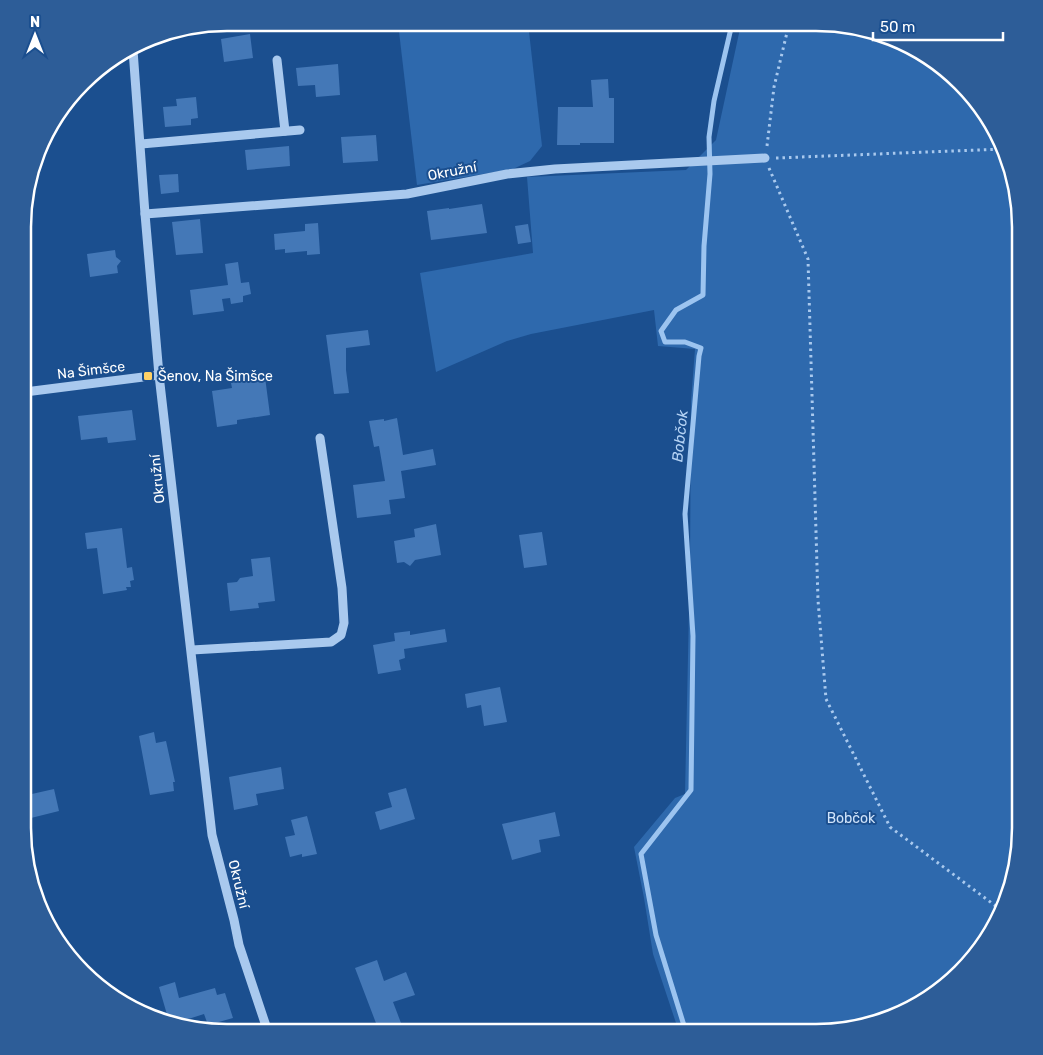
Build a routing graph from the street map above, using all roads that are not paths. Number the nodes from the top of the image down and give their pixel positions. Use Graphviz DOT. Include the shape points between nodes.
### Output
graph roads {
  1 [pos="133,55"];
  2 [pos="277,60"];
  3 [pos="300,130"];
  4 [pos="285,131"];
  5 [pos="140,144"];
  6 [pos="765,158"];
  7 [pos="145,214"];
  8 [pos="160,375"];
  9 [pos="31,391"];
  10 [pos="320,438"];
  11 [pos="192,650"];
  12 [pos="265,1024"];
  1 -- 5 [label="street, Okružní"];
  2 -- 4 [label="street"];
  3 -- 4 [label="street"];
  4 -- 5 [label="street"];
  5 -- 7 [label="street, Okružní"];
  6 -- 7 [label="street, Okružní" via="555,169 507,174 407,194"];
  7 -- 8 [label="street, Okružní"];
  8 -- 9 [label="street, Na Šimšce"];
  8 -- 11 [label="street, Okružní"];
  10 -- 11 [label="street" via="342,588 344,623 341,635 331,642"];
  11 -- 12 [label="street, Okružní" via="212,835 240,945"];
}
